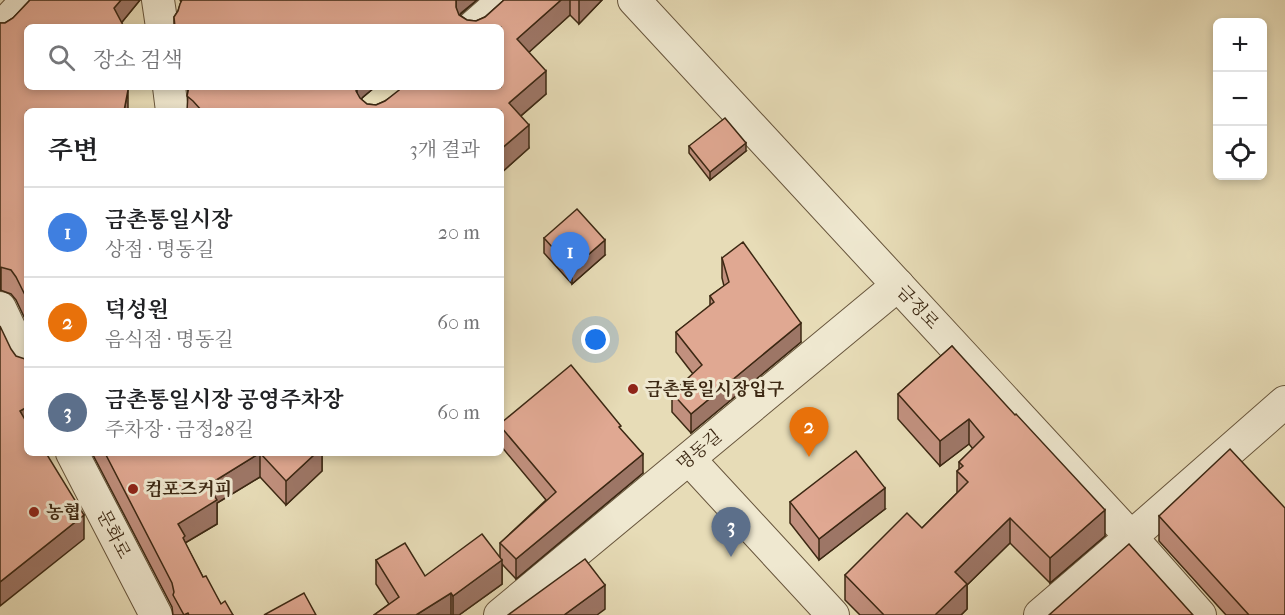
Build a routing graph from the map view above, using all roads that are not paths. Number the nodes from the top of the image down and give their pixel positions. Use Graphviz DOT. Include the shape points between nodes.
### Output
graph roads {
  1 [pos="27,0"];
  2 [pos="158,0"];
  3 [pos="504,0"];
  4 [pos="634,0"];
  5 [pos="162,24"];
  6 [pos="476,24"];
  7 [pos="0,29"];
  8 [pos="169,90"];
  9 [pos="172,108"];
  10 [pos="898,285"];
  11 [pos="0,308"];
  12 [pos="24,357"];
  13 [pos="1285,402"];
  14 [pos="74,456"];
  15 [pos="689,459"];
  16 [pos="1131,537"];
  17 [pos="156,615"];
  18 [pos="500,615"];
  19 [pos="832,615"];
  20 [pos="1041,615"];
  21 [pos="1200,615"];
  1 -- 7 [label="street"];
  2 -- 5 [label="street"];
  3 -- 6 [label="street"];
  4 -- 10 [label="street, 금정로"];
  8 -- 9 [label="street"];
  10 -- 15 [label="street, 명동길"];
  10 -- 16 [label="street, 금정로"];
  11 -- 12 [label="street"];
  13 -- 16 [label="street"];
  14 -- 17 [label="street, 문화로"];
  15 -- 18 [label="street, 명동길"];
  15 -- 19 [label="street"];
  16 -- 20 [label="street"];
  16 -- 21 [label="street, 금정로"];
}
